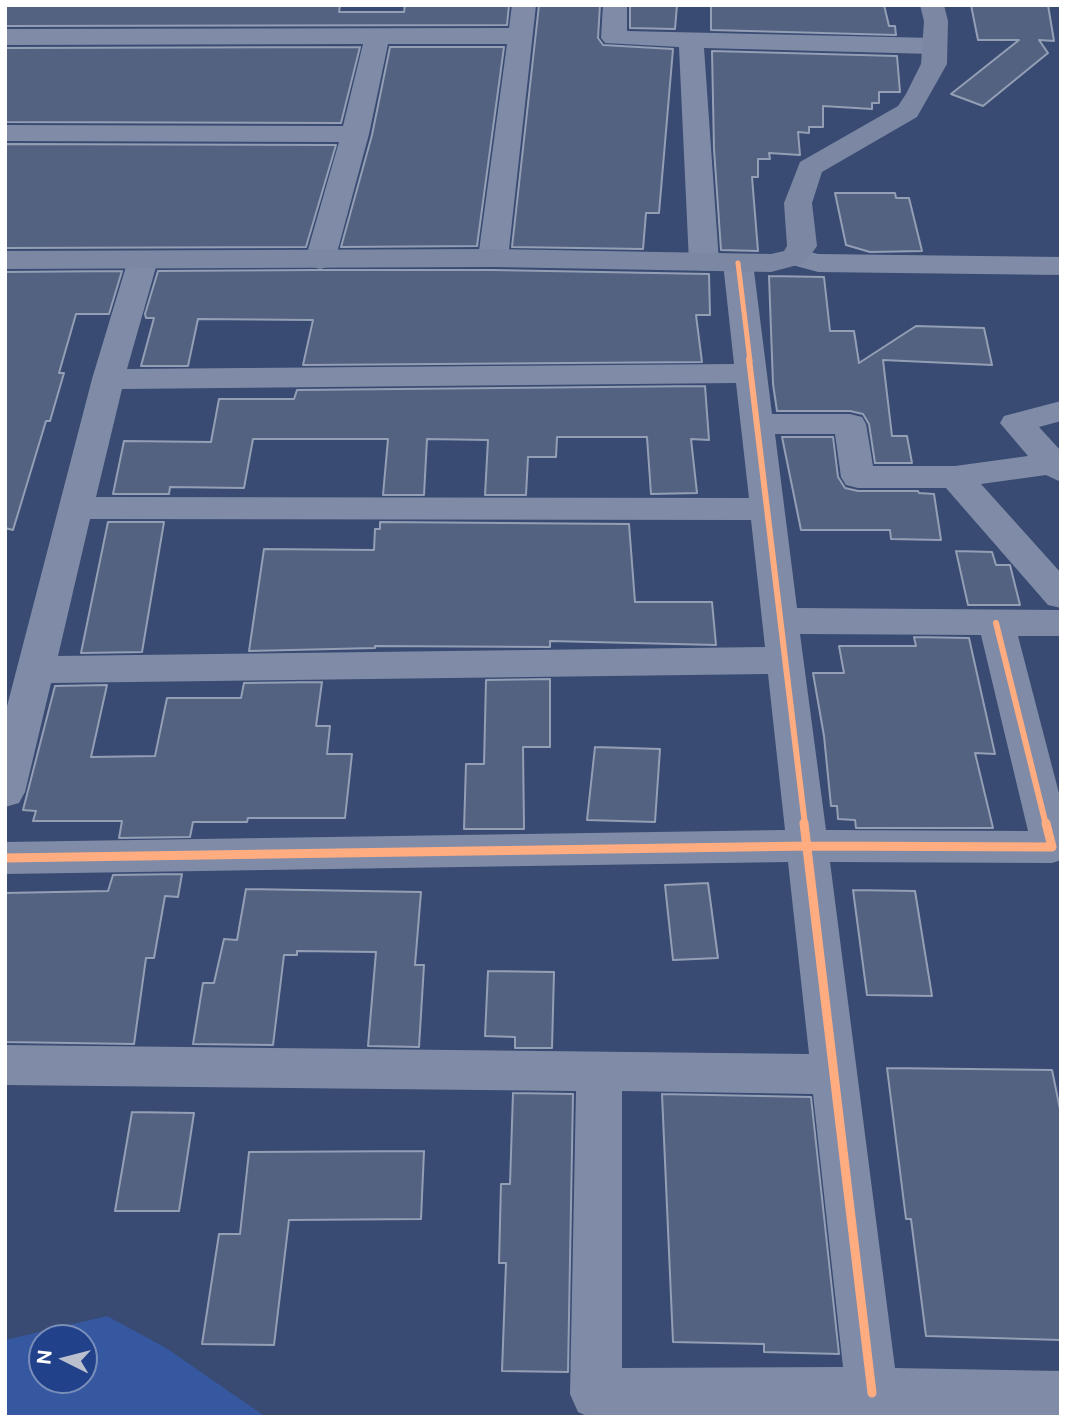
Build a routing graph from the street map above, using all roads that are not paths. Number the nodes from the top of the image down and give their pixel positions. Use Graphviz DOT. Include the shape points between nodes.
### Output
graph roads {
  1 [pos="524,5"];
  2 [pos="615,5"];
  3 [pos="932,5"];
  4 [pos="385,29"];
  5 [pos="520,36"];
  6 [pos="5,37"];
  7 [pos="691,40"];
  8 [pos="933,46"];
  9 [pos="5,133"];
  10 [pos="355,134"];
  11 [pos="795,257"];
  12 [pos="493,258"];
  13 [pos="5,260"];
  14 [pos="143,260"];
  15 [pos="320,260"];
  16 [pos="721,263"];
  17 [pos="1061,266"];
  18 [pos="752,373"];
  19 [pos="108,379"];
  20 [pos="1061,411"];
  21 [pos="758,424"];
  22 [pos="1057,467"];
  23 [pos="955,477"];
  24 [pos="76,508"];
  25 [pos="768,509"];
  26 [pos="1061,596"];
  27 [pos="782,621"];
  28 [pos="996,623"];
  29 [pos="1061,623"];
  30 [pos="786,660"];
  31 [pos="23,689"];
  32 [pos="5,792"];
  33 [pos="809,846"];
  34 [pos="5,858"];
  35 [pos="5,1065"];
  36 [pos="599,1071"];
  37 [pos="836,1074"];
  38 [pos="872,1393"];
  39 [pos="1061,1397"];
  1 -- 5 [label="street"];
  2 -- 7 [label="street" via="614,38"];
  3 -- 8 [label="street" via="936,21"];
  4 -- 5 [label="street"];
  4 -- 6 [label="street" via="88,27"];
  4 -- 10 [label="street"];
  5 -- 12 [label="street"];
  7 -- 8 [label="street"];
  7 -- 16 [label="street"];
  8 -- 11 [label="street" via="934,64 908,111 810,168 798,203 802,246"];
  9 -- 10 [label="street"];
  10 -- 15 [label="street"];
  11 -- 16 [label="street" via="771,263"];
  11 -- 17 [label="street" via="818,263"];
  12 -- 15 [label="street"];
  12 -- 16 [label="street"];
  13 -- 14 [label="street"];
  14 -- 15 [label="street"];
  14 -- 19 [label="street"];
  16 -- 18 [label="street"];
  18 -- 19 [label="street"];
  18 -- 21 [label="street"];
  19 -- 24 [label="street"];
  20 -- 22 [label="street" via="1016,423"];
  21 -- 23 [label="street" via="850,424 858,477"];
  21 -- 25 [label="street"];
  22 -- 23 [label="street"];
  23 -- 26 [label="street"];
  24 -- 25 [label="street"];
  24 -- 31 [label="street"];
  25 -- 27 [label="street"];
  27 -- 28 [label="street"];
  27 -- 30 [label="street"];
  28 -- 29 [label="street"];
  28 -- 33 [label="street" via="1052,847"];
  30 -- 31 [label="street"];
  30 -- 33 [label="street"];
  31 -- 32 [label="street"];
  33 -- 34 [label="street"];
  33 -- 37 [label="street"];
  35 -- 36 [label="street"];
  36 -- 37 [label="street"];
  36 -- 38 [label="street" via="596,1394"];
  37 -- 38 [label="street"];
  38 -- 39 [label="street"];
}
